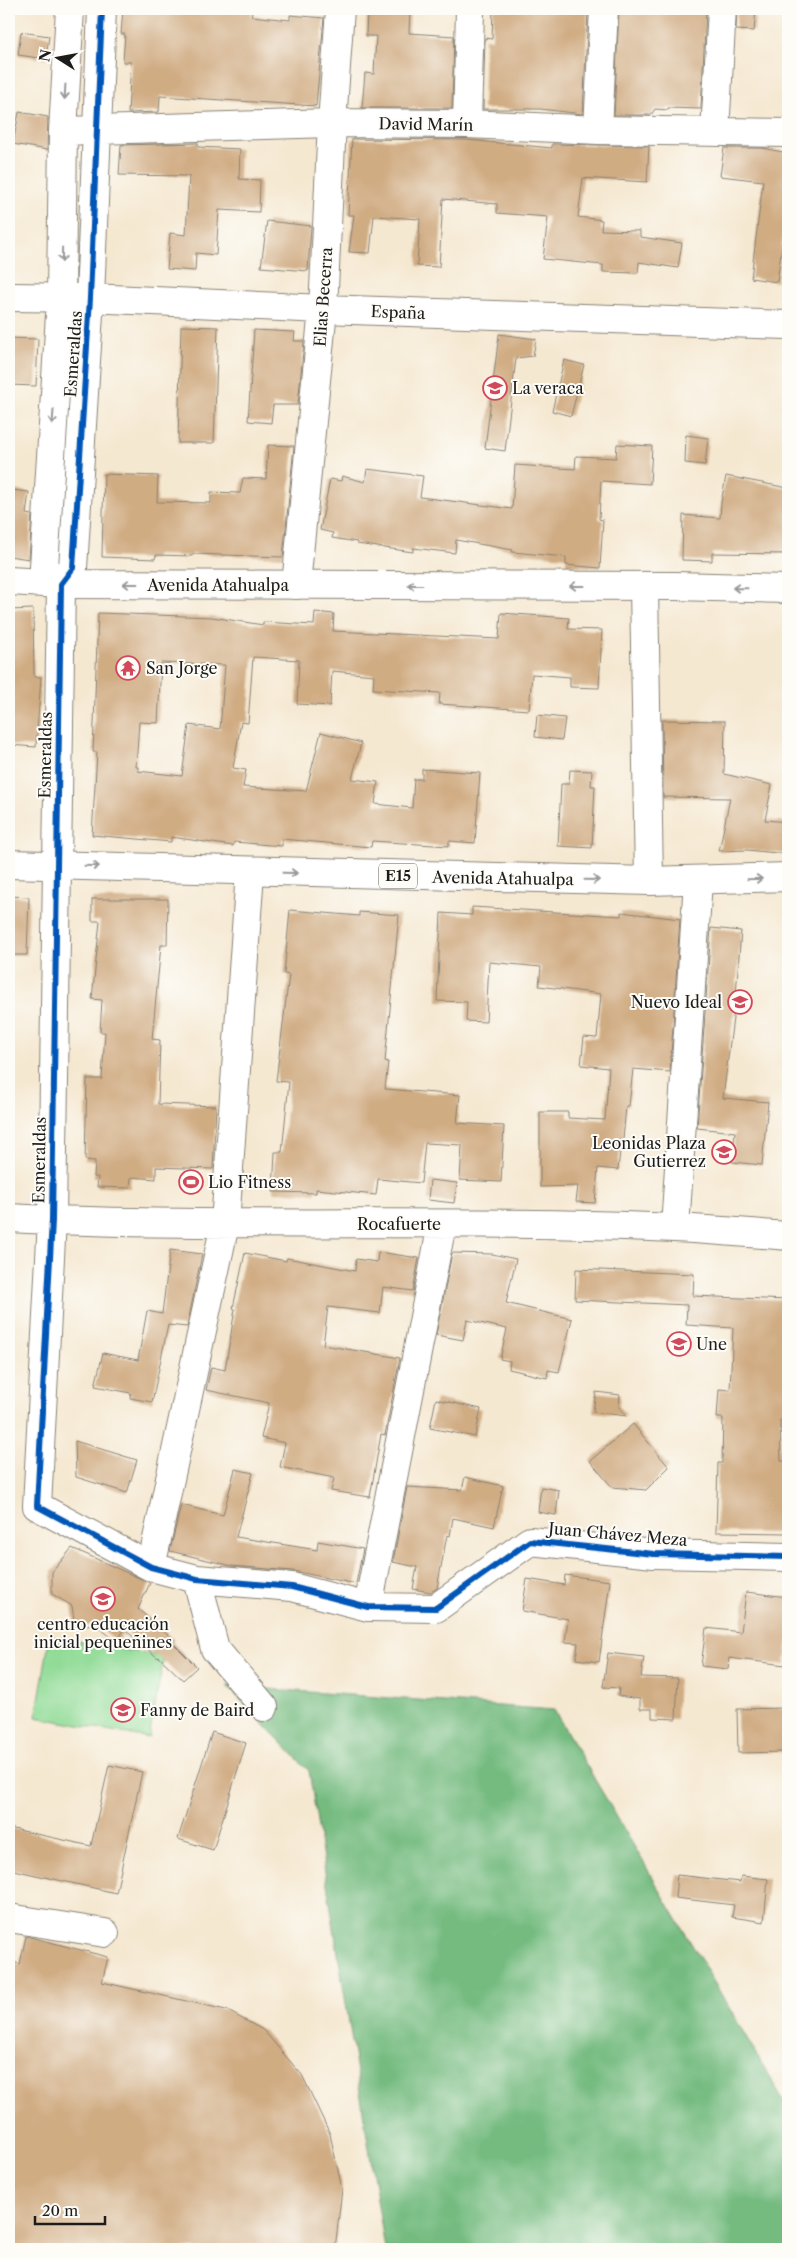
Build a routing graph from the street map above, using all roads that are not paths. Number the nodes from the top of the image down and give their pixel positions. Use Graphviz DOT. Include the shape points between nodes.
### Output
graph roads {
  1 [pos="70,9"];
  2 [pos="102,9"];
  3 [pos="340,9"];
  4 [pos="470,9"];
  5 [pos="604,9"];
  6 [pos="722,9"];
  7 [pos="332,123"];
  8 [pos="467,124"];
  9 [pos="598,130"];
  10 [pos="63,131"];
  11 [pos="96,132"];
  12 [pos="715,132"];
  13 [pos="788,133"];
  14 [pos="9,297"];
  15 [pos="90,298"];
  16 [pos="61,299"];
  17 [pos="323,309"];
  18 [pos="788,325"];
  19 [pos="9,582"];
  20 [pos="61,584"];
  21 [pos="296,585"];
  22 [pos="644,586"];
  23 [pos="788,589"];
  24 [pos="9,864"];
  25 [pos="58,865"];
  26 [pos="250,872"];
  27 [pos="788,878"];
  28 [pos="648,881"];
  29 [pos="698,881"];
  30 [pos="9,1218"];
  31 [pos="52,1220"];
  32 [pos="225,1224"];
  33 [pos="442,1224"];
  34 [pos="675,1228"];
  35 [pos="788,1236"];
  36 [pos="37,1506"];
  37 [pos="788,1557"];
  38 [pos="150,1567"];
  39 [pos="198,1579"];
  40 [pos="368,1607"];
  41 [pos="264,1707"];
  42 [pos="9,1918"];
  43 [pos="105,1933"];
  1 -- 10 [label="main road, Esmeraldas, one-way"];
  2 -- 11 [label="main road, Esmeraldas"];
  3 -- 7 [label="main road, Elias Becerra"];
  4 -- 8 [label="main road"];
  5 -- 9 [label="main road"];
  6 -- 12 [label="main road"];
  7 -- 8 [label="main road, David Marín"];
  7 -- 11 [label="main road, David Marín"];
  7 -- 17 [label="main road, Elias Becerra"];
  8 -- 9 [label="main road, David Marín"];
  9 -- 12 [label="main road, David Marín"];
  10 -- 11 [label="main road, David Marín"];
  10 -- 16 [label="main road, Esmeraldas, one-way"];
  11 -- 15 [label="main road, Esmeraldas"];
  12 -- 13 [label="main road, David Marín"];
  14 -- 16 [label="main road, España"];
  15 -- 16 [label="main road, España"];
  15 -- 17 [label="main road, España"];
  15 -- 20 [label="main road, Esmeraldas" via="73,568"];
  16 -- 20 [label="main road, Esmeraldas, one-way" via="44,567"];
  17 -- 18 [label="main road, España"];
  17 -- 21 [label="main road, Elias Becerra"];
  19 -- 20 [label="main road, Avenida Atahualpa"];
  21 -- 20 [label="main road, Avenida Atahualpa, one-way"];
  20 -- 25 [label="main road, Esmeraldas"];
  22 -- 21 [label="main road, Avenida Atahualpa, one-way"];
  23 -- 22 [label="main road, Avenida Atahualpa, one-way"];
  22 -- 28 [label="main road"];
  24 -- 25 [label="main road, Avenida Atahualpa / E15"];
  25 -- 26 [label="main road, Avenida Atahualpa / E15, one-way"];
  25 -- 31 [label="main road, Esmeraldas"];
  26 -- 28 [label="main road, Avenida Atahualpa / E15, one-way"];
  26 -- 32 [label="main road"];
  29 -- 27 [label="main road, Avenida Atahualpa / E15, one-way"];
  28 -- 29 [label="main road, Avenida Atahualpa / E15"];
  29 -- 34 [label="main road"];
  30 -- 31 [label="main road, Rocafuerte"];
  31 -- 32 [label="main road, Rocafuerte"];
  31 -- 36 [label="main road, Esmeraldas"];
  32 -- 33 [label="main road, Rocafuerte"];
  32 -- 38 [label="main road"];
  33 -- 34 [label="main road, Rocafuerte"];
  33 -- 40 [label="main road"];
  34 -- 35 [label="main road, Rocafuerte"];
  36 -- 38 [label="main road, Juan Chávez Meza"];
  37 -- 40 [label="main road, Juan Chávez Meza" via="654,1554 530,1541 436,1608"];
  38 -- 39 [label="main road, Juan Chávez Meza"];
  39 -- 40 [label="main road, Juan Chávez Meza" via="292,1587"];
  39 -- 41 [label="main road" via="215,1649"];
  42 -- 43 [label="main road"];
}
